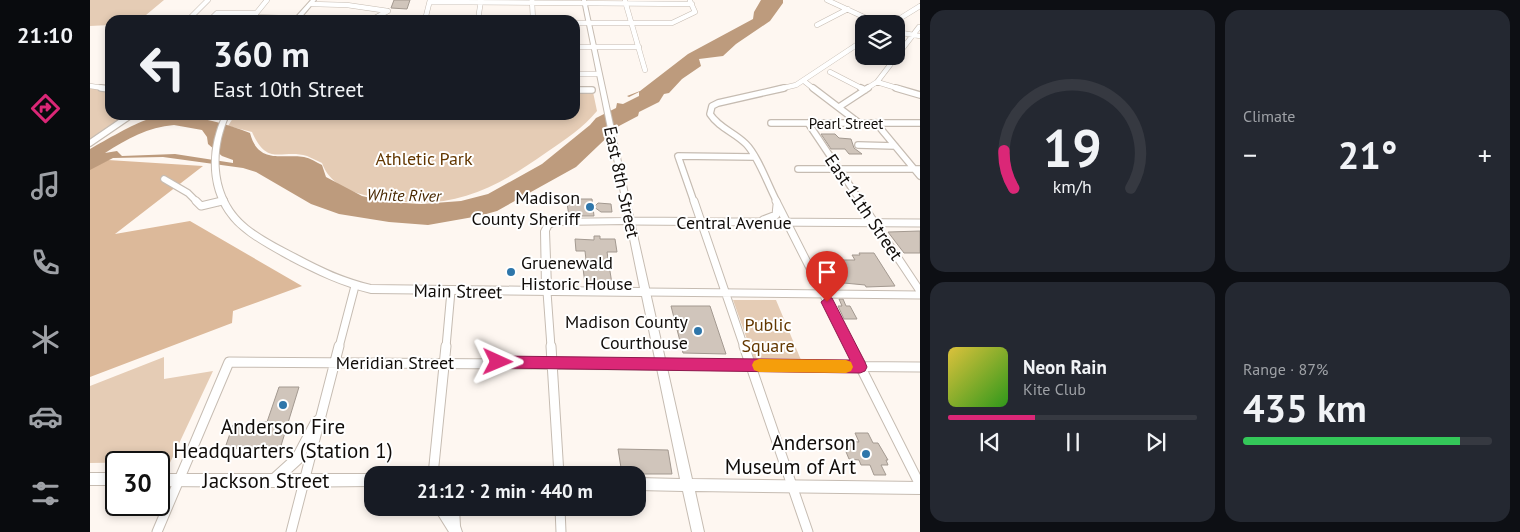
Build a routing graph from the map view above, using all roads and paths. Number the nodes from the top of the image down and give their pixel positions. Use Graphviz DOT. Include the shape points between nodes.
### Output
graph roads {
  1 [pos="208,0"];
  2 [pos="267,0"];
  3 [pos="827,0"];
  4 [pos="430,1"];
  5 [pos="480,1"];
  6 [pos="532,1"];
  7 [pos="313,2"];
  8 [pos="584,2"];
  9 [pos="625,2"];
  10 [pos="691,2"];
  11 [pos="920,6"];
  12 [pos="848,10"];
  13 [pos="256,13"];
  14 [pos="193,15"];
  15 [pos="215,15"];
  16 [pos="301,15"];
  17 [pos="380,15"];
  18 [pos="426,15"];
  19 [pos="479,15"];
  20 [pos="533,15"];
  21 [pos="859,15"];
  22 [pos="905,16"];
  23 [pos="580,23"];
  24 [pos="589,23"];
  25 [pos="632,24"];
  26 [pos="816,25"];
  27 [pos="919,27"];
  28 [pos="905,34"];
  29 [pos="913,35"];
  30 [pos="920,36"];
  31 [pos="580,46"];
  32 [pos="855,46"];
  33 [pos="594,47"];
  34 [pos="639,47"];
  35 [pos="645,70"];
  36 [pos="830,72"];
  37 [pos="580,74"];
  38 [pos="599,74"];
  39 [pos="804,81"];
  40 [pos="877,82"];
  41 [pos="90,86"];
  42 [pos="105,88"];
  43 [pos="580,90"];
  44 [pos="592,90"];
  45 [pos="865,90"];
  46 [pos="920,96"];
  47 [pos="839,107"];
  48 [pos="123,120"];
  49 [pos="224,120"];
  50 [pos="771,123"];
  51 [pos="808,123"];
  52 [pos="859,123"];
  53 [pos="876,123"];
  54 [pos="920,123"];
  55 [pos="90,142"];
  56 [pos="858,145"];
  57 [pos="895,146"];
  58 [pos="754,157"];
  59 [pos="798,169"];
  60 [pos="838,169"];
  61 [pos="917,169"];
  62 [pos="920,176"];
  63 [pos="164,179"];
  64 [pos="775,197"];
  65 [pos="224,200"];
  66 [pos="629,219"];
  67 [pos="700,222"];
  68 [pos="753,222"];
  69 [pos="787,222"];
  70 [pos="874,223"];
  71 [pos="920,223"];
  72 [pos="548,224"];
  73 [pos="355,286"];
  74 [pos="451,291"];
  75 [pos="920,291"];
  76 [pos="547,292"];
  77 [pos="646,292"];
  78 [pos="725,293"];
  79 [pos="823,294"];
  80 [pos="920,295"];
  81 [pos="335,362"];
  82 [pos="444,362"];
  83 [pos="551,363"];
  84 [pos="661,364"];
  85 [pos="750,365"];
  86 [pos="860,367"];
  87 [pos="920,367"];
  88 [pos="320,418"];
  89 [pos="433,466"];
  90 [pos="558,466"];
  91 [pos="90,478"];
  92 [pos="105,479"];
  93 [pos="170,480"];
  94 [pos="179,480"];
  95 [pos="364,480"];
  96 [pos="273,481"];
  97 [pos="304,481"];
  98 [pos="646,484"];
  99 [pos="688,485"];
  100 [pos="792,486"];
  101 [pos="920,486"];
  102 [pos="445,516"];
  103 [pos="454,516"];
  104 [pos="560,516"];
  105 [pos="455,530"];
  106 [pos="157,532"];
  107 [pos="291,532"];
  108 [pos="561,532"];
  109 [pos="698,532"];
  110 [pos="808,532"];
  1 -- 14 [label="street"];
  2 -- 13 [label="street"];
  3 -- 12 [label="street"];
  4 -- 5 [label="street"];
  4 -- 18 [label="street"];
  5 -- 6 [label="street"];
  5 -- 19 [label="street"];
  6 -- 8 [label="street"];
  6 -- 20 [label="street"];
  7 -- 16 [label="main road"];
  7 -- 17 [label="street" via="388,11"];
  8 -- 9 [label="street"];
  8 -- 24 [label="main road, East 8th Street"];
  9 -- 10 [label="street"];
  9 -- 25 [label="street"];
  10 -- 25 [label="street" via="695,12 675,23"];
  11 -- 22 [label="street"];
  12 -- 21 [label="street"];
  12 -- 26 [label="street"];
  13 -- 15 [label="street"];
  23 -- 24 [label="street"];
  24 -- 25 [label="street"];
  24 -- 33 [label="main road, East 8th Street"];
  25 -- 34 [label="street"];
  27 -- 29 [label="street"];
  28 -- 29 [label="street"];
  29 -- 30 [label="street"];
  29 -- 40 [label="street"];
  31 -- 33 [label="street"];
  32 -- 39 [label="street"];
  33 -- 34 [label="street"];
  33 -- 38 [label="main road, East 8th Street"];
  34 -- 35 [label="street"];
  36 -- 45 [label="street"];
  37 -- 38 [label="street"];
  38 -- 66 [label="main road, East 8th Street"];
  39 -- 47 [label="street"];
  39 -- 58 [label="street" via="785,89 719,102 711,108 710,114 715,122 744,141"];
  40 -- 45 [label="street"];
  40 -- 46 [label="street"];
  41 -- 42 [label="street"];
  43 -- 44 [label="street"];
  45 -- 47 [label="street"];
  47 -- 52 [label="street"];
  48 -- 55 [label="street"];
  49 -- 65 [label="main road" via="215,148 217,181"];
  50 -- 51 [label="street, Pearl Street"];
  51 -- 52 [label="street, Pearl Street"];
  51 -- 60 [label="street, East 11th Street"];
  52 -- 53 [label="street, Pearl Street"];
  53 -- 54 [label="street, Pearl Street"];
  53 -- 57 [label="street"];
  56 -- 57 [label="street"];
  57 -- 61 [label="street"];
  58 -- 64 [label="street"];
  58 -- 67 [label="street" via="678,156"];
  59 -- 60 [label="street"];
  60 -- 61 [label="street"];
  60 -- 70 [label="street, East 11th Street"];
  61 -- 62 [label="street"];
  63 -- 65 [label="street" via="188,193 201,206"];
  64 -- 68 [label="street" via="776,215"];
  64 -- 69 [label="street"];
  65 -- 73 [label="main road, Main Street" via="229,211 257,238 327,277"];
  66 -- 67 [label="street, Central Avenue"];
  66 -- 72 [label="main road, Central Avenue"];
  66 -- 77 [label="main road, East 8th Street"];
  67 -- 68 [label="street, Central Avenue"];
  67 -- 78 [label="street"];
  68 -- 69 [label="street, Central Avenue"];
  69 -- 70 [label="street, Central Avenue"];
  69 -- 79 [label="street"];
  70 -- 71 [label="street, Central Avenue"];
  70 -- 75 [label="street, East 11th Street"];
  72 -- 76 [label="main road" via="545,231"];
  73 -- 74 [label="main road, Main Street"];
  73 -- 81 [label="street"];
  74 -- 76 [label="main road, Main Street"];
  74 -- 82 [label="street"];
  76 -- 77 [label="main road, Main Street"];
  76 -- 83 [label="street"];
  77 -- 78 [label="street, Main Street"];
  77 -- 84 [label="main road, East 8th Street"];
  78 -- 79 [label="street, Main Street"];
  78 -- 85 [label="street"];
  79 -- 80 [label="street, Main Street"];
  79 -- 86 [label="street"];
  81 -- 82 [label="street, Meridian Street"];
  81 -- 88 [label="street"];
  81 -- 94 [label="street, Meridian Street" via="229,362"];
  82 -- 83 [label="street, Meridian Street"];
  82 -- 89 [label="street"];
  83 -- 84 [label="street, Meridian Street"];
  83 -- 90 [label="street"];
  84 -- 85 [label="street, Meridian Street"];
  84 -- 99 [label="main road"];
  85 -- 86 [label="street, Meridian Street"];
  85 -- 100 [label="street"];
  86 -- 87 [label="street, Meridian Street"];
  86 -- 101 [label="street"];
  88 -- 96 [label="main road" via="297,459"];
  88 -- 97 [label="street"];
  91 -- 92 [label="main road"];
  93 -- 94 [label="main road, Jackson Street"];
  94 -- 96 [label="main road, Jackson Street"];
  94 -- 106 [label="street"];
  95 -- 97 [label="main road, Jackson Street"];
  96 -- 97 [label="main road, Jackson Street"];
  97 -- 107 [label="street"];
  98 -- 99 [label="main road"];
  99 -- 100 [label="main road"];
  99 -- 109 [label="main road"];
  100 -- 101 [label="main road"];
  100 -- 110 [label="street"];
  102 -- 105 [label="main road"];
  103 -- 105 [label="main road"];
  104 -- 108 [label="street"];
}
